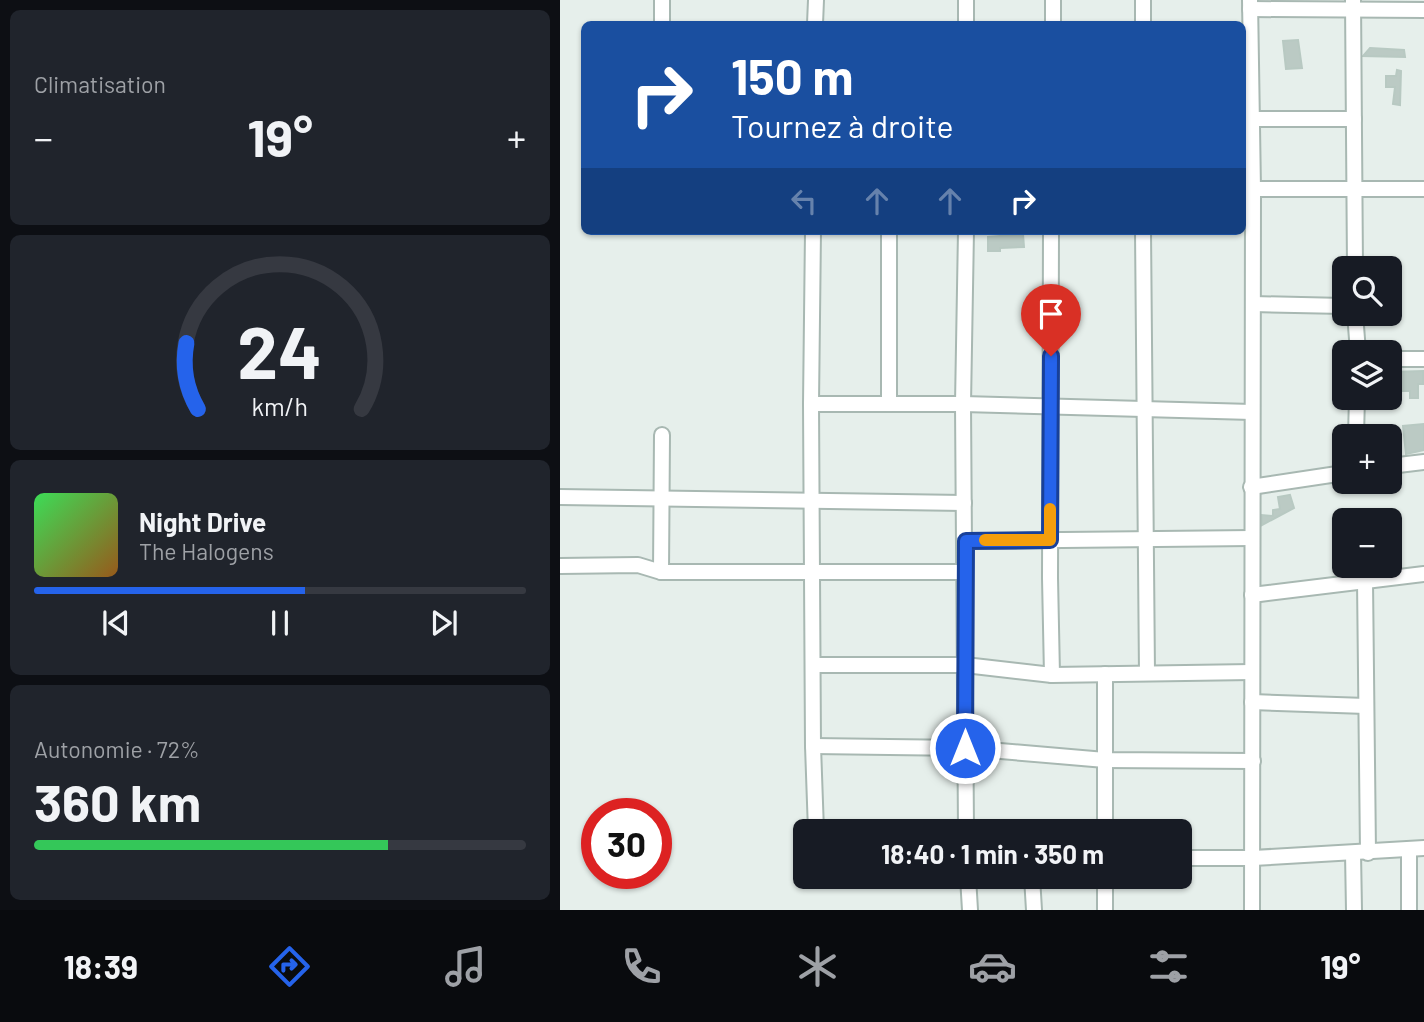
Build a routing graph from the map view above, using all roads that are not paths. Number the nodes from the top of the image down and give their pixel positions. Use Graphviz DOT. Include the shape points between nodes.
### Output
graph roads {
  1 [pos="662,0"];
  2 [pos="816,0"];
  3 [pos="966,0"];
  4 [pos="1053,0"];
  5 [pos="1143,0"];
  6 [pos="1250,5"];
  7 [pos="1353,5"];
  8 [pos="1424,10"];
  9 [pos="662,21"];
  10 [pos="816,21"];
  11 [pos="966,21"];
  12 [pos="1053,21"];
  13 [pos="1143,21"];
  14 [pos="1247,119"];
  15 [pos="1354,119"];
  16 [pos="1248,189"];
  17 [pos="1354,189"];
  18 [pos="1424,189"];
  19 [pos="813,235"];
  20 [pos="889,235"];
  21 [pos="966,235"];
  22 [pos="1051,235"];
  23 [pos="1143,235"];
  24 [pos="1355,256"];
  25 [pos="1252,304"];
  26 [pos="1332,306"];
  27 [pos="1402,359"];
  28 [pos="1424,359"];
  29 [pos="811,404"];
  30 [pos="889,404"];
  31 [pos="963,404"];
  32 [pos="1051,406"];
  33 [pos="1145,409"];
  34 [pos="1252,412"];
  35 [pos="662,435"];
  36 [pos="1424,462"];
  37 [pos="1402,465"];
  38 [pos="1332,474"];
  39 [pos="1251,487"];
  40 [pos="560,497"];
  41 [pos="663,499"];
  42 [pos="813,502"];
  43 [pos="964,503"];
  44 [pos="1146,538"];
  45 [pos="1252,538"];
  46 [pos="1050,540"];
  47 [pos="966,541"];
  48 [pos="560,566"];
  49 [pos="661,572"];
  50 [pos="813,572"];
  51 [pos="965,572"];
  52 [pos="1424,574"];
  53 [pos="1365,581"];
  54 [pos="1252,595"];
  55 [pos="814,665"];
  56 [pos="965,665"];
  57 [pos="1252,672"];
  58 [pos="1147,673"];
  59 [pos="1105,674"];
  60 [pos="1052,675"];
  61 [pos="1252,702"];
  62 [pos="1366,706"];
  63 [pos="813,746"];
  64 [pos="965,748"];
  65 [pos="1105,760"];
  66 [pos="1253,761"];
  67 [pos="816,819"];
  68 [pos="966,819"];
  69 [pos="1105,819"];
  70 [pos="1417,849"];
  71 [pos="1360,853"];
  72 [pos="1192,858"];
  73 [pos="1253,858"];
  74 [pos="969,889"];
  75 [pos="1033,889"];
  76 [pos="1105,889"];
  77 [pos="970,910"];
  78 [pos="1034,910"];
  79 [pos="1105,910"];
  80 [pos="1252,910"];
  81 [pos="1354,910"];
  82 [pos="1409,910"];
  1 -- 9 [label="street"];
  2 -- 10 [label="street"];
  3 -- 11 [label="street"];
  4 -- 12 [label="street"];
  5 -- 13 [label="street"];
  6 -- 7 [label="street"];
  6 -- 14 [label="street"];
  7 -- 8 [label="street"];
  7 -- 15 [label="street"];
  14 -- 15 [label="street"];
  14 -- 16 [label="street"];
  15 -- 17 [label="street"];
  16 -- 17 [label="street"];
  16 -- 25 [label="street"];
  17 -- 18 [label="street"];
  17 -- 24 [label="street"];
  19 -- 29 [label="street"];
  20 -- 30 [label="street"];
  21 -- 31 [label="street"];
  22 -- 32 [label="street"];
  23 -- 33 [label="street"];
  25 -- 26 [label="street"];
  25 -- 34 [label="street"];
  27 -- 28 [label="street"];
  29 -- 30 [label="street"];
  29 -- 42 [label="street"];
  30 -- 31 [label="street"];
  31 -- 32 [label="street"];
  31 -- 43 [label="street"];
  32 -- 33 [label="street"];
  32 -- 46 [label="street"];
  33 -- 34 [label="street"];
  33 -- 44 [label="street"];
  34 -- 39 [label="street"];
  35 -- 41 [label="street"];
  36 -- 37 [label="street"];
  38 -- 39 [label="street"];
  39 -- 45 [label="street"];
  40 -- 41 [label="street"];
  41 -- 42 [label="street"];
  41 -- 49 [label="street"];
  42 -- 43 [label="street"];
  42 -- 50 [label="street"];
  43 -- 47 [label="street"];
  44 -- 45 [label="street"];
  44 -- 46 [label="street"];
  44 -- 58 [label="street"];
  45 -- 54 [label="street"];
  46 -- 47 [label="street"];
  46 -- 60 [label="street"];
  47 -- 51 [label="street"];
  48 -- 49 [label="street" via="638,565"];
  49 -- 50 [label="street"];
  50 -- 51 [label="street"];
  50 -- 55 [label="street"];
  51 -- 56 [label="street"];
  52 -- 53 [label="street"];
  53 -- 54 [label="street"];
  53 -- 62 [label="street"];
  54 -- 57 [label="street"];
  55 -- 56 [label="street"];
  55 -- 63 [label="street"];
  56 -- 60 [label="street"];
  56 -- 64 [label="street"];
  57 -- 58 [label="street"];
  57 -- 61 [label="street"];
  58 -- 59 [label="street"];
  59 -- 60 [label="street"];
  59 -- 65 [label="street"];
  61 -- 62 [label="street"];
  61 -- 66 [label="street"];
  62 -- 71 [label="street"];
  63 -- 64 [label="street"];
  63 -- 67 [label="street"];
  64 -- 65 [label="street"];
  64 -- 68 [label="street"];
  65 -- 66 [label="street"];
  65 -- 69 [label="street"];
  66 -- 73 [label="street"];
  70 -- 71 [label="street"];
  70 -- 82 [label="street"];
  71 -- 73 [label="street"];
  71 -- 81 [label="street"];
  72 -- 73 [label="street"];
  73 -- 80 [label="street"];
  74 -- 77 [label="street"];
  75 -- 78 [label="street"];
  76 -- 79 [label="street"];
}
